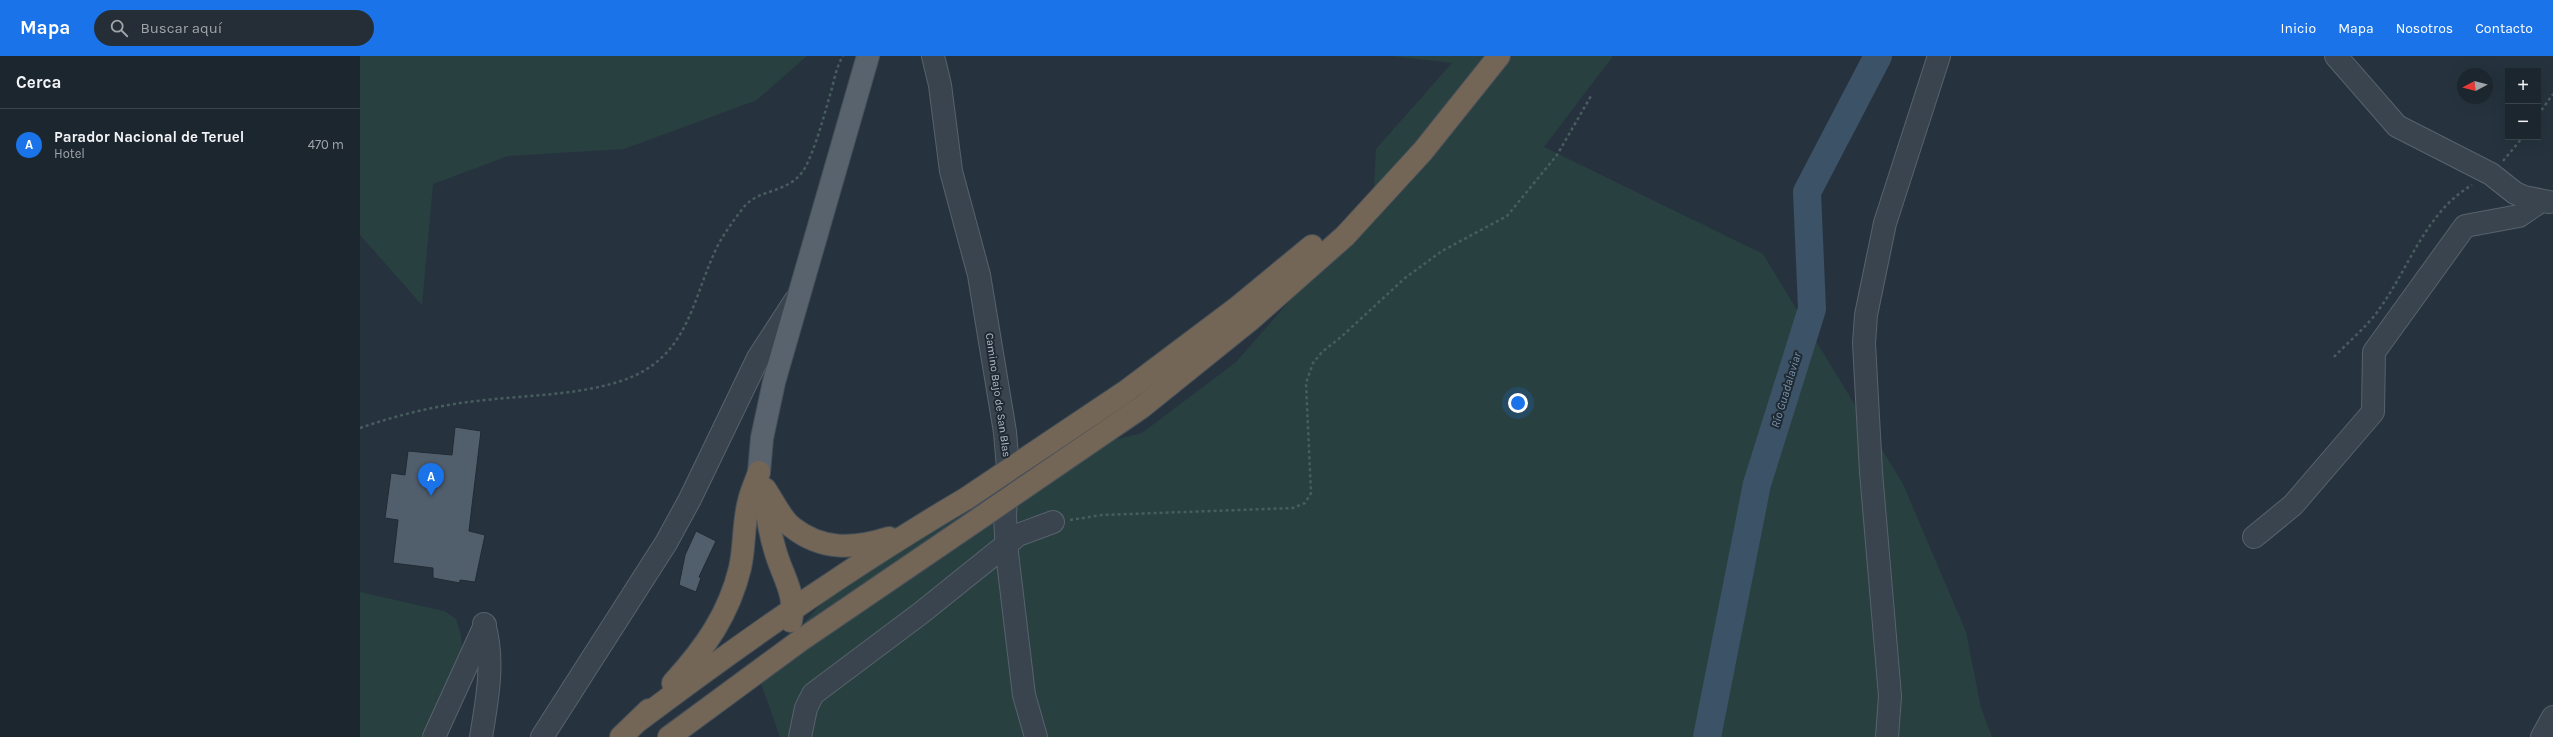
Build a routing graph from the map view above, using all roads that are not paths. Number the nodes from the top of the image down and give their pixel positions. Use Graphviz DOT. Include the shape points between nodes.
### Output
graph roads {
  1 [pos="868,56"];
  2 [pos="933,56"];
  3 [pos="1499,56"];
  4 [pos="1938,56"];
  5 [pos="2336,56"];
  6 [pos="1423,151"];
  7 [pos="2547,202"];
  8 [pos="799,295"];
  9 [pos="762,481"];
  10 [pos="1053,522"];
  11 [pos="911,531"];
  12 [pos="2254,537"];
  13 [pos="1006,544"];
  14 [pos="793,609"];
  15 [pos="2553,717"];
  16 [pos="638,721"];
  17 [pos="434,737"];
  18 [pos="481,737"];
  19 [pos="542,737"];
  20 [pos="621,737"];
  21 [pos="656,737"];
  22 [pos="669,737"];
  23 [pos="800,737"];
  24 [pos="1036,737"];
  25 [pos="1887,737"];
  26 [pos="2542,737"];
  1 -- 8 [label="main road"];
  2 -- 13 [label="street, Camino Bajo de San Blas" via="940,85 951,171 980,275 1005,432 1008,469"];
  3 -- 6 [label="highway"];
  4 -- 25 [label="street" via="1885,223 1866,315 1864,343 1871,472 1890,696"];
  5 -- 7 [label="street" via="2397,126 2491,174 2515,193"];
  6 -- 11 [label="highway, bridge" via="1238,307 1125,392 967,498"];
  6 -- 22 [label="highway, bridge" via="1345,236 1250,320 1142,407 801,640"];
  7 -- 12 [label="street" via="2519,216 2465,226 2374,352 2373,412 2293,505"];
  8 -- 9 [label="main road" via="768,408 760,454"];
  8 -- 19 [label="street" via="758,358 690,500 666,543"];
  9 -- 11 [label="highway" via="791,527 825,545 865,546"];
  9 -- 14 [label="highway" via="766,519 775,552 791,589"];
  9 -- 16 [label="highway" via="749,501 738,575 717,628 690,664"];
  10 -- 13 [label="street" via="1018,535"];
  11 -- 14 [label="highway"];
  13 -- 23 [label="street" via="921,613 813,694 806,708"];
  13 -- 24 [label="street, Camino Bajo de San Blas" via="1024,695"];
  14 -- 16 [label="highway"];
  14 -- 21 [label="highway" via="788,634 771,651 706,696"];
  15 -- 26 [label="street"];
  16 -- 20 [label="highway"];
  17 -- 18 [label="street" via="483,620 489,638 489,660"];
}
